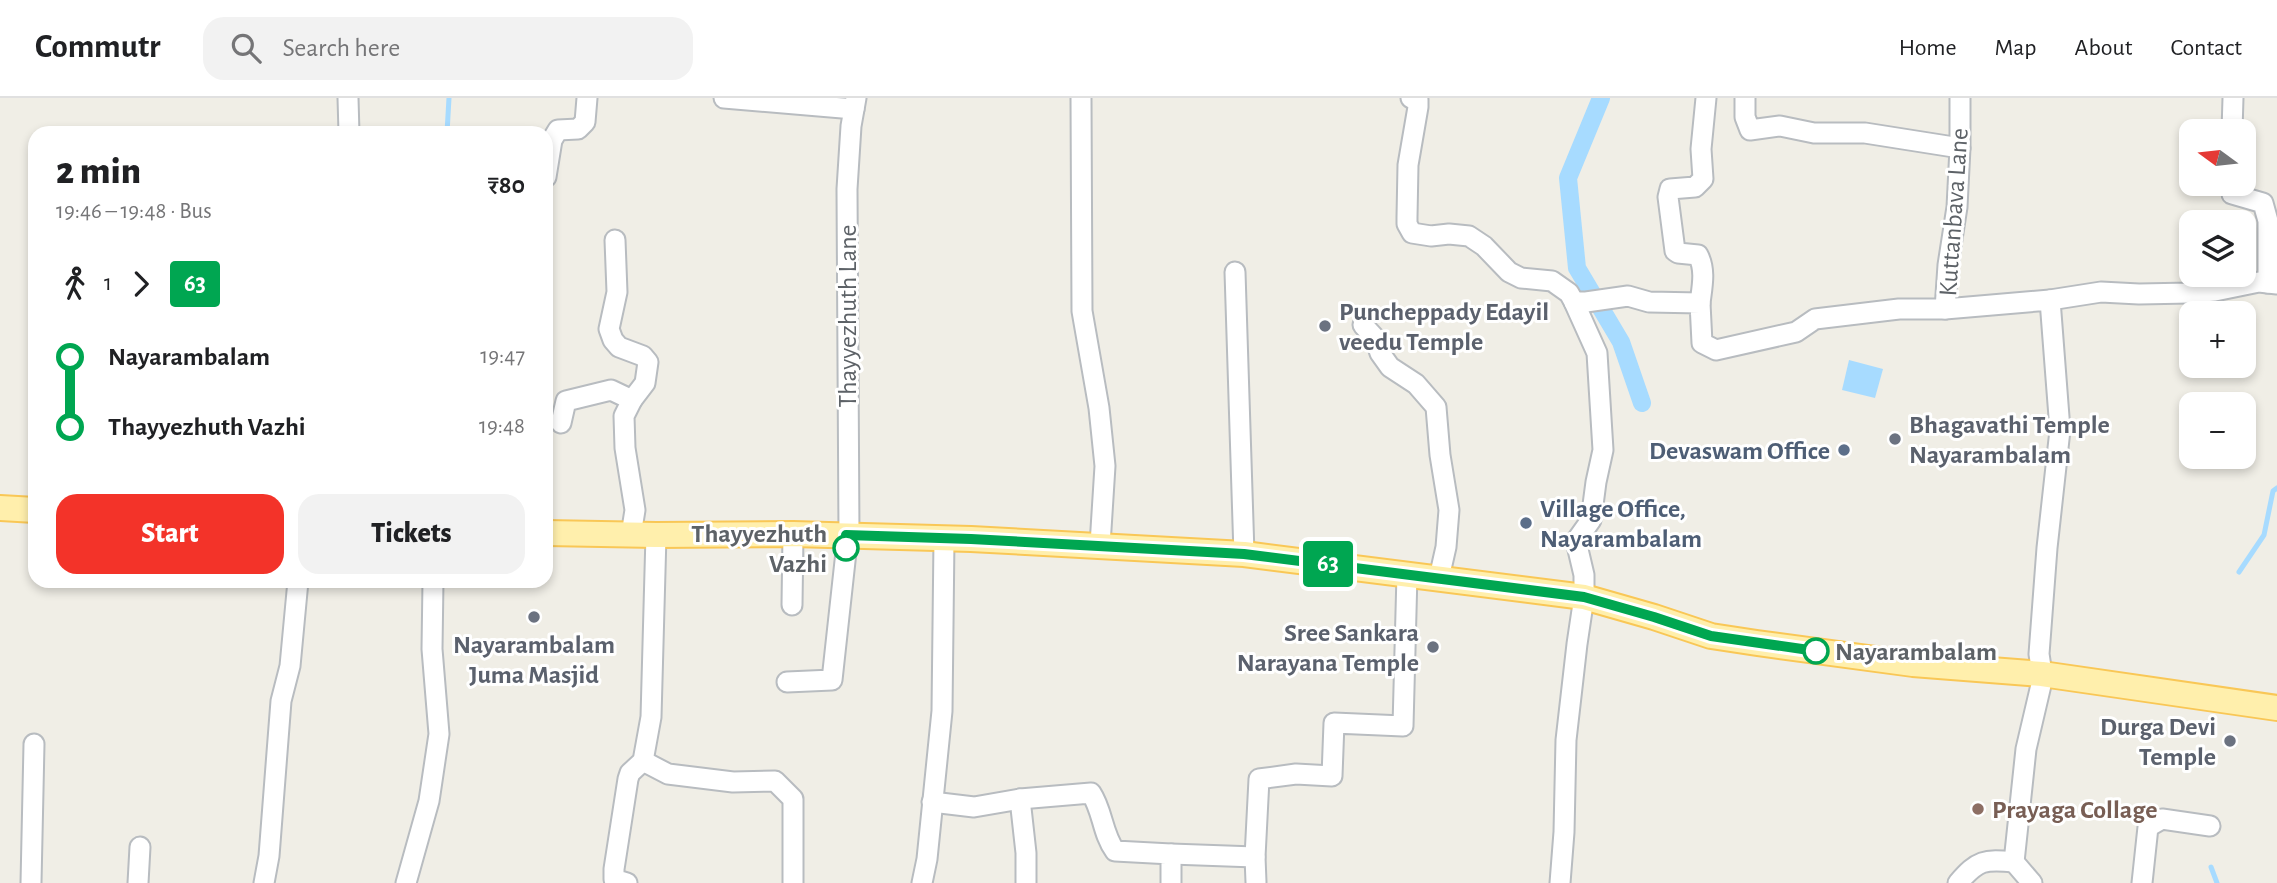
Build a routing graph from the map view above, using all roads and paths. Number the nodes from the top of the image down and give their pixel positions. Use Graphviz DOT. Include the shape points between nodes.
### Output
graph roads {
  1 [pos="348,98"];
  2 [pos="587,98"];
  3 [pos="724,98"];
  4 [pos="1081,98"];
  5 [pos="1411,98"];
  6 [pos="1706,98"];
  7 [pos="1745,98"];
  8 [pos="1960,98"];
  9 [pos="2233,98"];
  10 [pos="855,104"];
  11 [pos="2232,119"];
  12 [pos="349,126"];
  13 [pos="553,138"];
  14 [pos="1960,148"];
  15 [pos="2240,196"];
  16 [pos="615,240"];
  17 [pos="1235,272"];
  18 [pos="2273,284"];
  19 [pos="2050,300"];
  20 [pos="1580,302"];
  21 [pos="1700,303"];
  22 [pos="1945,309"];
  23 [pos="1363,326"];
  24 [pos="632,401"];
  25 [pos="561,423"];
  26 [pos="0,508"];
  27 [pos="28,510"];
  28 [pos="553,533"];
  29 [pos="793,534"];
  30 [pos="631,535"];
  31 [pos="656,535"];
  32 [pos="847,535"];
  33 [pos="944,539"];
  34 [pos="1100,545"];
  35 [pos="1244,554"];
  36 [pos="1407,574"];
  37 [pos="1439,578"];
  38 [pos="297,588"];
  39 [pos="433,588"];
  40 [pos="1584,597"];
  41 [pos="792,605"];
  42 [pos="2042,674"];
  43 [pos="786,681"];
  44 [pos="2277,708"];
  45 [pos="34,744"];
  46 [pos="643,761"];
  47 [pos="1020,799"];
  48 [pos="932,802"];
  49 [pos="2210,827"];
  50 [pos="140,847"];
  51 [pos="1171,853"];
  52 [pos="1255,857"];
  53 [pos="2014,862"];
  54 [pos="1256,882"];
  55 [pos="31,883"];
  56 [pos="138,883"];
  57 [pos="264,883"];
  58 [pos="406,883"];
  59 [pos="627,883"];
  60 [pos="793,883"];
  61 [pos="922,883"];
  62 [pos="1026,883"];
  63 [pos="1171,883"];
  64 [pos="1560,883"];
  65 [pos="1958,883"];
  66 [pos="2032,883"];
  67 [pos="2142,883"];
  1 -- 12 [label="street"];
  2 -- 13 [label="street" via="585,122 578,130 558,130"];
  3 -- 10 [label="street"];
  4 -- 34 [label="street" via="1082,311 1105,466"];
  5 -- 20 [label="street" via="1418,100 1408,164 1407,224 1412,233 1469,236 1508,272 1552,281"];
  6 -- 21 [label="street" via="1703,179 1695,187 1670,189 1668,197 1673,248 1698,255 1700,261"];
  7 -- 14 [label="street" via="1750,130 1780,126 1814,133 1865,133"];
  8 -- 14 [label="street, Kuttanbava Lane"];
  9 -- 11 [label="street"];
  10 -- 32 [label="street, Thayyezhuth Lane" via="847,202"];
  14 -- 22 [label="street, Kuttanbava Lane"];
  15 -- 18 [label="street" via="2263,202"];
  16 -- 24 [label="street" via="617,292 609,329 619,347 648,362 645,383"];
  17 -- 35 [label="street"];
  18 -- 19 [label="street, Kuttanbava Lane" via="2190,293 2102,292"];
  19 -- 22 [label="street, Kuttanbava Lane"];
  19 -- 42 [label="street" via="2060,430 2039,653"];
  20 -- 21 [label="street" via="1628,296 1649,302"];
  20 -- 40 [label="street" via="1597,353 1603,450 1591,520 1576,541"];
  21 -- 22 [label="street" via="1702,343 1716,350 1796,332 1815,319 1899,309"];
  23 -- 37 [label="street" via="1390,367 1416,384 1436,407 1449,510"];
  24 -- 25 [label="street" via="611,390 566,401"];
  24 -- 30 [label="street" via="624,416 635,510"];
  26 -- 27 [label="main road"];
  28 -- 30 [label="main road"];
  29 -- 31 [label="main road"];
  29 -- 32 [label="main road"];
  29 -- 41 [label="street"];
  30 -- 31 [label="main road"];
  31 -- 46 [label="street" via="651,717"];
  32 -- 33 [label="main road"];
  32 -- 43 [label="street, Thayyezhuth Lane" via="832,680"];
  33 -- 34 [label="main road"];
  33 -- 48 [label="street" via="942,711"];
  34 -- 35 [label="main road"];
  35 -- 36 [label="main road"];
  36 -- 37 [label="main road"];
  36 -- 52 [label="street" via="1403,726 1335,723 1332,776 1259,779"];
  37 -- 40 [label="main road"];
  38 -- 57 [label="street" via="290,666 281,701"];
  39 -- 58 [label="street" via="439,734 429,801"];
  40 -- 42 [label="main road" via="1711,636 1913,663"];
  40 -- 64 [label="street" via="1566,740"];
  42 -- 44 [label="main road"];
  42 -- 53 [label="street" via="2026,749"];
  45 -- 55 [label="street"];
  46 -- 59 [label="street" via="628,779 614,869 614,879"];
  46 -- 60 [label="street" via="668,774 733,782 775,781 793,799"];
  47 -- 48 [label="street" via="974,807"];
  47 -- 51 [label="street" via="1091,793 1115,851"];
  47 -- 62 [label="street"];
  48 -- 61 [label="street"];
  49 -- 67 [label="street" via="2162,819 2148,827"];
  50 -- 56 [label="street"];
  51 -- 52 [label="street"];
  51 -- 63 [label="street"];
  52 -- 54 [label="street"];
  53 -- 65 [label="street" via="1990,860 1972,867"];
  53 -- 66 [label="street"];
}
